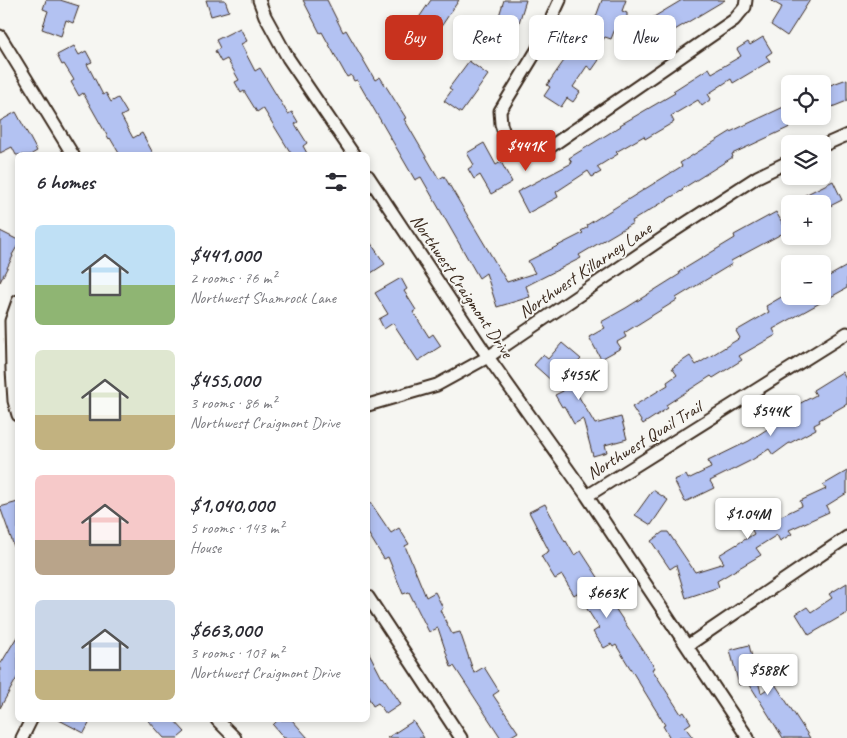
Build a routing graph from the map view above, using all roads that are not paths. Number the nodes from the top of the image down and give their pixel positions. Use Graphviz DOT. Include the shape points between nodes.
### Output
graph roads {
  1 [pos="259,0"];
  2 [pos="560,0"];
  3 [pos="746,0"];
  4 [pos="0,36"];
  5 [pos="847,135"];
  6 [pos="831,142"];
  7 [pos="71,152"];
  8 [pos="352,152"];
  9 [pos="781,166"];
  10 [pos="370,179"];
  11 [pos="15,310"];
  12 [pos="847,333"];
  13 [pos="488,357"];
  14 [pos="15,404"];
  15 [pos="370,404"];
  16 [pos="587,496"];
  17 [pos="847,537"];
  18 [pos="370,600"];
  19 [pos="687,646"];
  20 [pos="30,722"];
  21 [pos="219,722"];
  22 [pos="22,738"];
  23 [pos="235,738"];
  24 [pos="461,738"];
  25 [pos="748,738"];
  1 -- 8 [label="street" via="288,58"];
  2 -- 3 [label="street" via="537,50 500,111 505,136 514,147 525,151 539,152 550,147 734,20 746,7"];
  4 -- 7 [label="street"];
  5 -- 6 [label="street"];
  9 -- 13 [label="street, Northwest Killarney Lane" via="757,177 691,220"];
  10 -- 13 [label="street, Northwest Craigmont Drive"];
  11 -- 14 [label="street" via="11,321"];
  12 -- 16 [label="street, Northwest Quail Trail"];
  13 -- 15 [label="street, Northwest Killarney Lane" via="437,385"];
  13 -- 16 [label="street, Northwest Craigmont Drive"];
  16 -- 19 [label="street, Northwest Craigmont Drive"];
  17 -- 19 [label="street"];
  18 -- 24 [label="street"];
  19 -- 25 [label="street, Northwest Craigmont Drive"];
  20 -- 22 [label="street"];
  21 -- 23 [label="street"];
}
